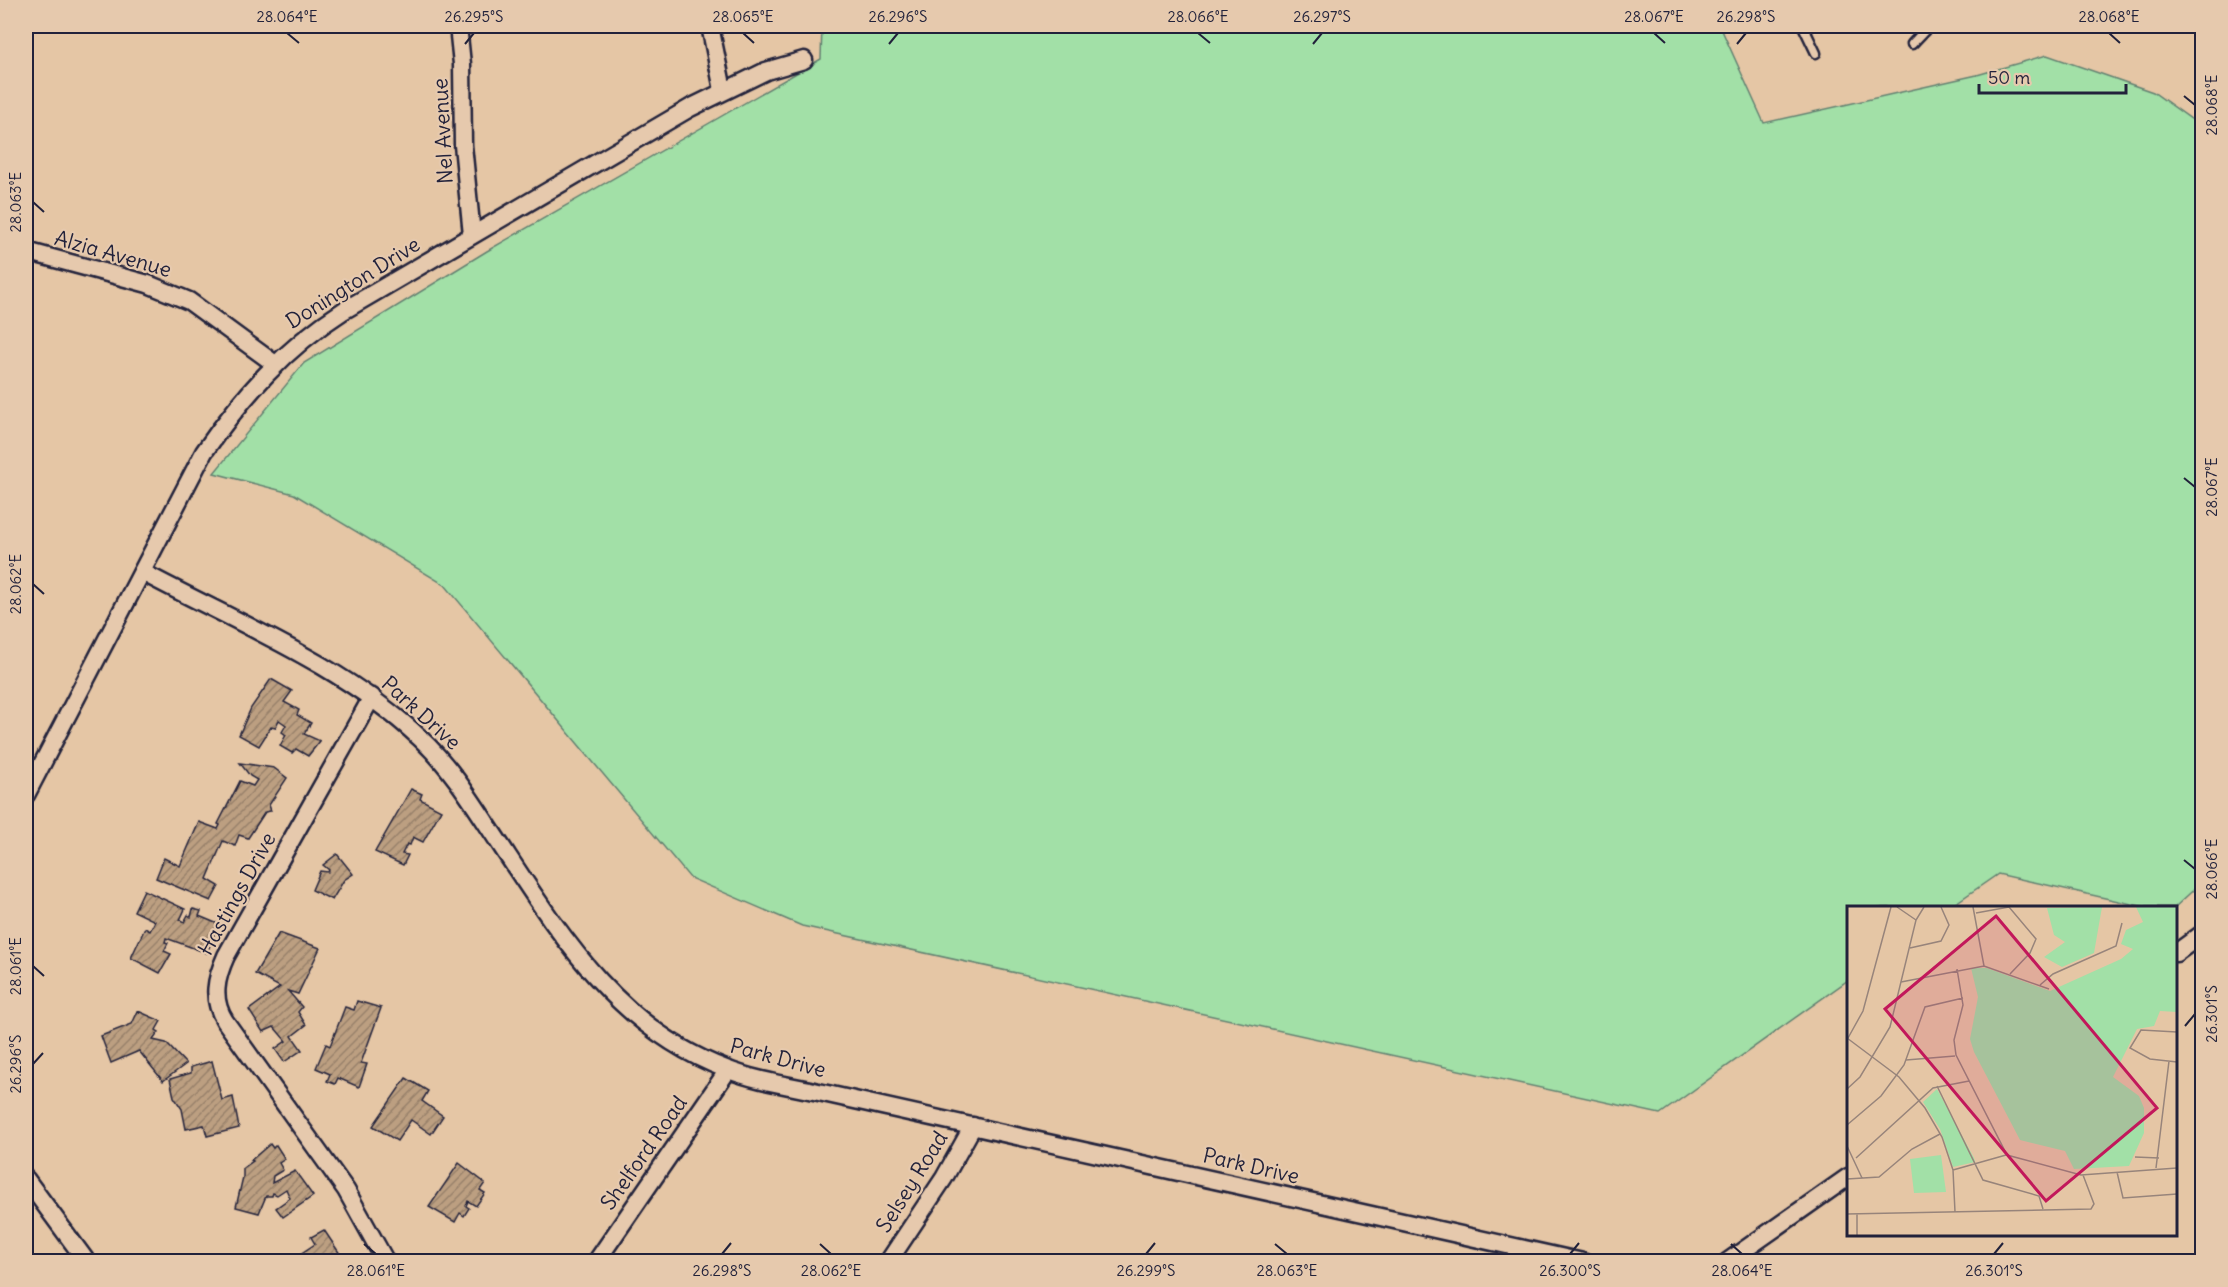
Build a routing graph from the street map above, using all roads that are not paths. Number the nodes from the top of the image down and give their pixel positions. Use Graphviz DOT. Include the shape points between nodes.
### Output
graph roads {
  1 [pos="458,26"];
  2 [pos="710,26"];
  3 [pos="1803,26"];
  4 [pos="1929,26"];
  5 [pos="1912,44"];
  6 [pos="1816,53"];
  7 [pos="804,60"];
  8 [pos="723,90"];
  9 [pos="472,235"];
  10 [pos="26,251"];
  11 [pos="275,364"];
  12 [pos="142,572"];
  13 [pos="372,697"];
  14 [pos="26,795"];
  15 [pos="2202,934"];
  16 [pos="2177,951"];
  17 [pos="728,1070"];
  18 [pos="973,1126"];
  19 [pos="26,1179"];
  20 [pos="1847,1179"];
  21 [pos="87,1262"];
  22 [pos="386,1262"];
  23 [pos="596,1262"];
  24 [pos="888,1262"];
  25 [pos="1583,1262"];
  26 [pos="1727,1262"];
  1 -- 9 [label="street, Nel Avenue"];
  2 -- 8 [label="street"];
  3 -- 6 [label="lane"];
  4 -- 5 [label="lane"];
  7 -- 8 [label="street, Donington Drive"];
  8 -- 9 [label="street, Donington Drive"];
  9 -- 11 [label="street, Donington Drive" via="334,316"];
  10 -- 11 [label="street, Alzia Avenue" via="148,284 189,301"];
  11 -- 12 [label="street, Donington Drive" via="204,452"];
  12 -- 13 [label="street, Park Drive" via="320,665"];
  12 -- 14 [label="street, Donington Drive"];
  13 -- 17 [label="street, Park Drive" via="449,768 577,957 607,992 676,1045"];
  13 -- 22 [label="street, Hastings Drive" via="226,956 216,988 222,1016 346,1190"];
  15 -- 16 [label="street"];
  17 -- 18 [label="street, Park Drive"];
  17 -- 23 [label="street, Shelford Road"];
  18 -- 24 [label="street, Selsey Road"];
  18 -- 25 [label="street, Park Drive"];
  19 -- 21 [label="street"];
  20 -- 26 [label="street"];
}
